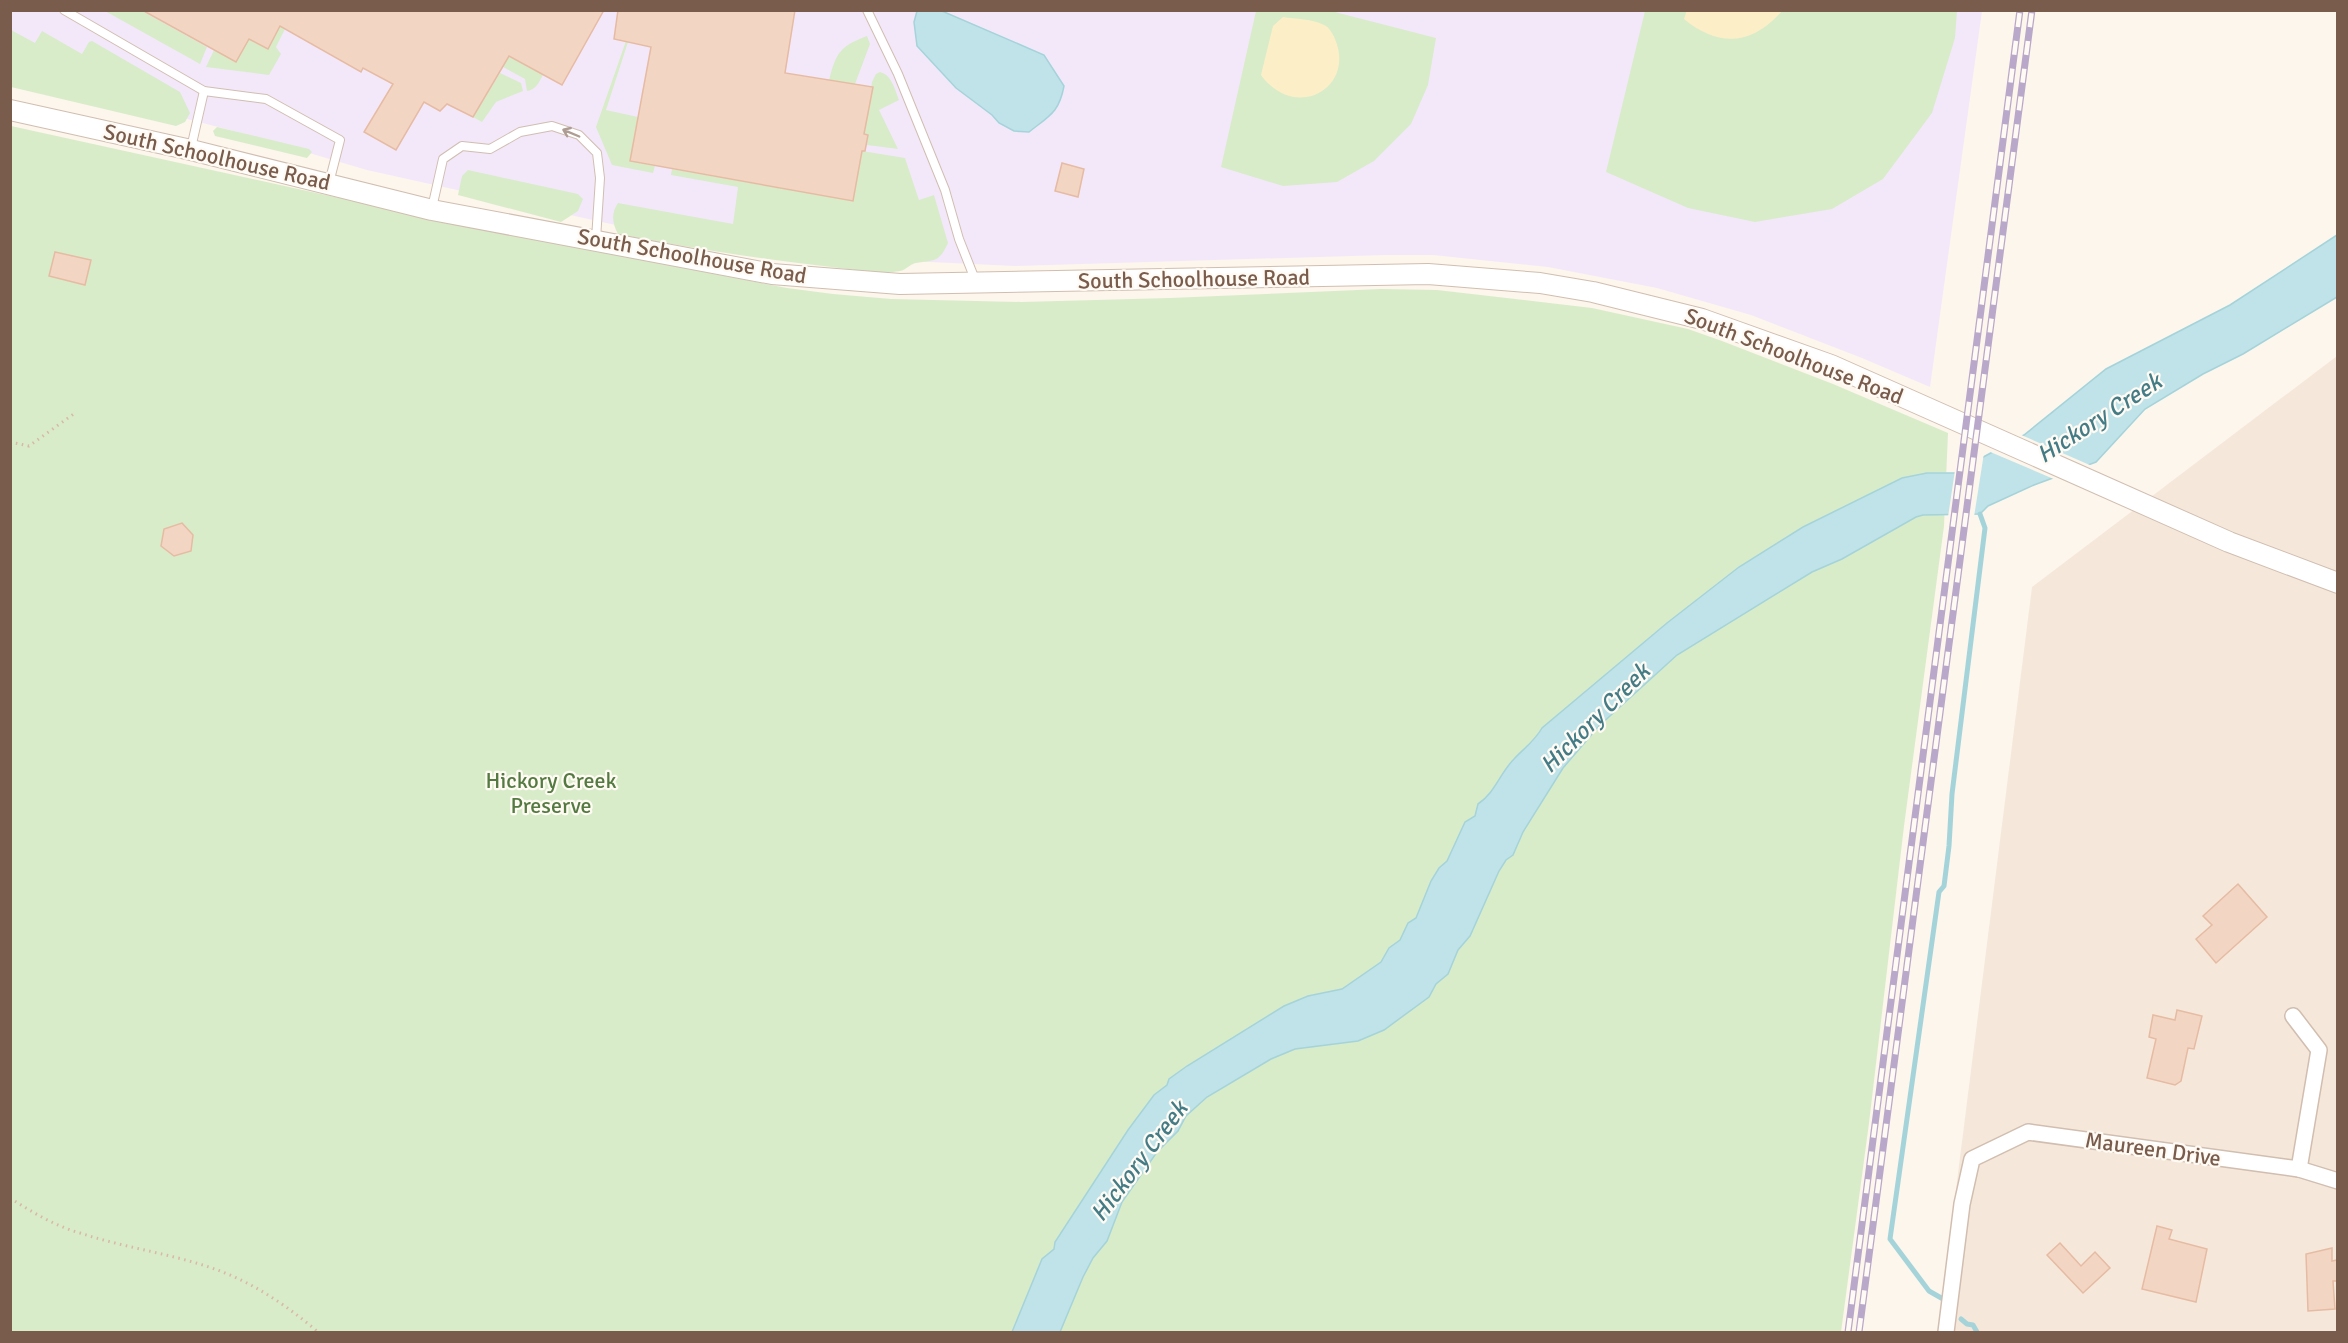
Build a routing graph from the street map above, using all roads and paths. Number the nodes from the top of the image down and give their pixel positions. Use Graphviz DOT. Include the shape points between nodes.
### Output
graph roads {
  1 [pos="64,10"];
  2 [pos="867,10"];
  3 [pos="204,91"];
  4 [pos="10,110"];
  5 [pos="191,150"];
  6 [pos="329,183"];
  7 [pos="432,210"];
  8 [pos="596,241"];
  9 [pos="977,283"];
  10 [pos="75,413"];
  11 [pos="10,442"];
  12 [pos="2337,583"];
  13 [pos="2293,1016"];
  14 [pos="2299,1169"];
  15 [pos="2337,1181"];
  16 [pos="10,1198"];
  17 [pos="318,1332"];
  18 [pos="1946,1332"];
  1 -- 3 [label="lane"];
  2 -- 9 [label="lane" via="945,190"];
  3 -- 5 [label="lane"];
  3 -- 6 [label="lane" via="266,99 340,140"];
  4 -- 5 [label="street, South Schoolhouse Road"];
  5 -- 6 [label="street, South Schoolhouse Road"];
  6 -- 7 [label="street, South Schoolhouse Road"];
  7 -- 8 [label="street, South Schoolhouse Road"];
  8 -- 7 [label="lane, one-way" via="600,178 597,153 579,135 552,126 520,132 490,149 462,146 443,159"];
  8 -- 9 [label="street, South Schoolhouse Road" via="772,274 900,284"];
  9 -- 12 [label="street, South Schoolhouse Road" via="1428,274 1593,292 1702,319 1831,365 2229,542"];
  10 -- 11 [label="path" via="29,446"];
  13 -- 14 [label="street" via="2319,1050"];
  14 -- 15 [label="street, Maureen Drive"];
  14 -- 18 [label="street, Maureen Drive" via="2028,1132 1972,1159 1962,1204"];
  16 -- 17 [label="path" via="79,1233 166,1254 244,1281 271,1295"];
}
